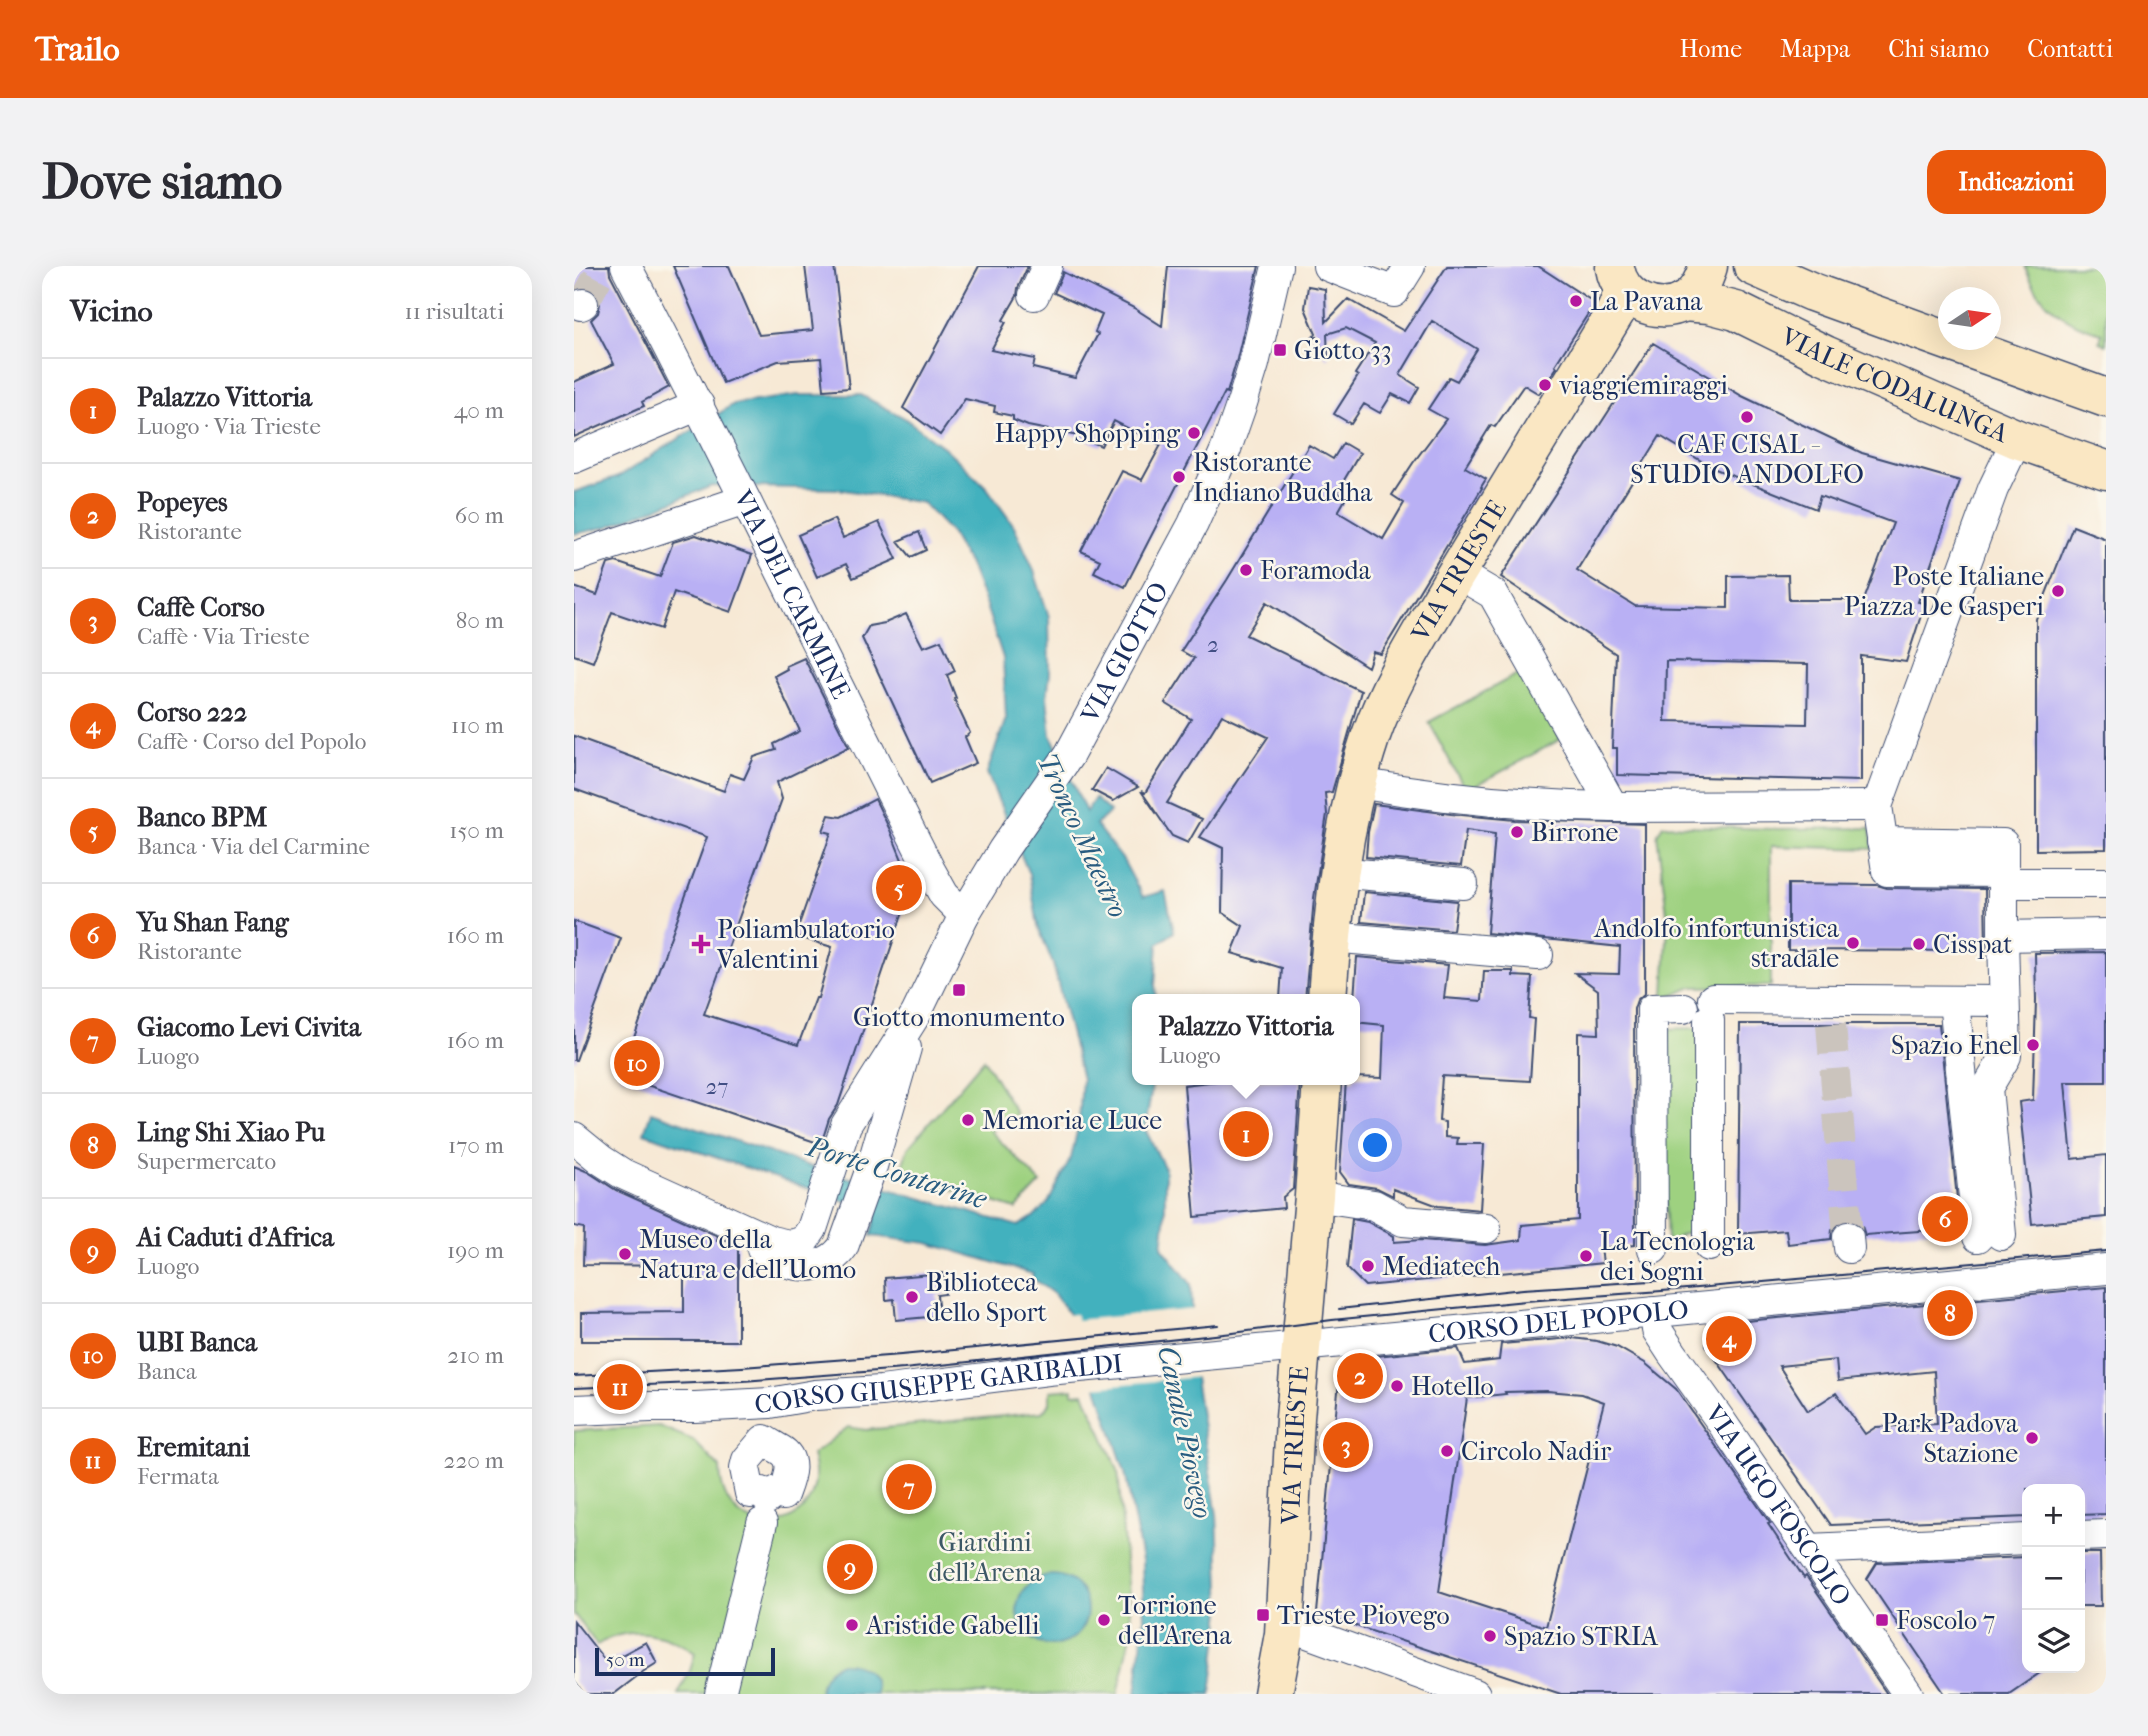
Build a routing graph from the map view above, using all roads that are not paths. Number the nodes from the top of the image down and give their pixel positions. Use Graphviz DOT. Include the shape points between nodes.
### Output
graph roads {
  1 [pos="626,266"];
  2 [pos="1047,266"];
  3 [pos="1277,266"];
  4 [pos="1328,266"];
  5 [pos="1708,266"];
  6 [pos="1753,266"];
  7 [pos="1615,274"];
  8 [pos="1402,280"];
  9 [pos="1034,295"];
  10 [pos="1683,302"];
  11 [pos="2106,398"];
  12 [pos="701,410"];
  13 [pos="2017,439"];
  14 [pos="574,458"];
  15 [pos="2106,470"];
  16 [pos="742,494"];
  17 [pos="574,557"];
  18 [pos="1457,573"];
  19 [pos="1358,783"];
  20 [pos="1877,806"];
  21 [pos="1613,807"];
  22 [pos="1339,872"];
  23 [pos="2003,878"];
  24 [pos="2106,883"];
  25 [pos="1463,884"];
  26 [pos="964,915"];
  27 [pos="2106,934"];
  28 [pos="2003,936"];
  29 [pos="1331,937"];
  30 [pos="1538,955"];
  31 [pos="1327,994"];
  32 [pos="1954,1001"];
  33 [pos="2004,1002"];
  34 [pos="1701,1009"];
  35 [pos="916,1014"];
  36 [pos="1322,1085"];
  37 [pos="574,1115"];
  38 [pos="578,1141"];
  39 [pos="1314,1196"];
  40 [pos="735,1225"];
  41 [pos="1486,1228"];
  42 [pos="1709,1246"];
  43 [pos="1653,1249"];
  44 [pos="2106,1269"];
  45 [pos="1655,1312"];
  46 [pos="1301,1345"];
  47 [pos="574,1410"];
  48 [pos="762,1524"];
  49 [pos="2106,1535"];
  50 [pos="2085,1536"];
  51 [pos="2022,1539"];
  52 [pos="1809,1549"];
  53 [pos="1284,1634"];
  54 [pos="720,1694"];
  55 [pos="1273,1694"];
  56 [pos="1475,1694"];
  57 [pos="1908,1694"];
  1 -- 12 [label="street, VIA DEL CARMINE"];
  2 -- 9 [label="street"];
  3 -- 26 [label="street, VIA GIOTTO" via="1254,363 1226,449 1193,524 1069,755"];
  4 -- 8 [label="street"];
  5 -- 10 [label="street" via="1704,281"];
  6 -- 11 [label="street, VIALE CODALUNGA" via="1812,292"];
  7 -- 10 [label="street, VIALE CODALUNGA" via="1637,301 1651,307"];
  7 -- 18 [label="street, VIA TRIESTE" via="1616,311"];
  10 -- 13 [label="street, VIALE CODALUNGA" via="1736,310 1825,355"];
  12 -- 14 [label="street"];
  12 -- 16 [label="street, VIA DEL CARMINE"];
  13 -- 15 [label="street, VIALE CODALUNGA"];
  13 -- 20 [label="street" via="1993,489"];
  16 -- 17 [label="street"];
  16 -- 26 [label="street, VIA DEL CARMINE" via="930,870 944,895"];
  18 -- 19 [label="street, VIA TRIESTE" via="1388,694"];
  18 -- 21 [label="street" via="1493,594"];
  19 -- 21 [label="street" via="1534,806"];
  19 -- 22 [label="street, VIA TRIESTE"];
  20 -- 21 [label="street"];
  20 -- 23 [label="street" via="1882,842 2003,844"];
  22 -- 25 [label="street"];
  22 -- 29 [label="street, VIA TRIESTE"];
  23 -- 24 [label="street"];
  23 -- 28 [label="street"];
  26 -- 35 [label="street, VIA GIOTTO"];
  27 -- 28 [label="street"];
  28 -- 33 [label="street"];
  29 -- 30 [label="street"];
  29 -- 31 [label="street, VIA TRIESTE"];
  32 -- 33 [label="street"];
  32 -- 33 [label="street" via="1990,1236 1987,1088 2006,1056"];
  32 -- 34 [label="street" via="1830,1012"];
  34 -- 42 [label="street"];
  34 -- 43 [label="street" via="1652,1009"];
  35 -- 40 [label="street, VIA GIOTTO" via="846,1125 812,1229 803,1242 771,1241"];
  35 -- 40 [label="street, VIA GIOTTO" via="870,1172 838,1255 823,1263 788,1264 772,1257"];
  36 -- 39 [label="street, VIA TRIESTE"];
  37 -- 38 [label="street"];
  38 -- 40 [label="street" via="624,1174"];
  39 -- 41 [label="street" via="1374,1205 1403,1221"];
  39 -- 46 [label="street, VIA TRIESTE"];
  44 -- 45 [label="street, CORSO DEL POPOLO"];
  45 -- 46 [label="street, CORSO DEL POPOLO"];
  45 -- 52 [label="street, VIA UGO FOSCOLO" via="1657,1330 1671,1353"];
  46 -- 47 [label="street, CORSO GIUSEPPE GARIBALDI" via="815,1395 770,1404"];
  46 -- 53 [label="street, VIA TRIESTE"];
  48 -- 54 [label="street"];
  49 -- 50 [label="street"];
  51 -- 52 [label="street"];
  52 -- 57 [label="street, VIA UGO FOSCOLO"];
  53 -- 55 [label="street, VIA TRIESTE"];
  53 -- 56 [label="street" via="1302,1630"];
}
